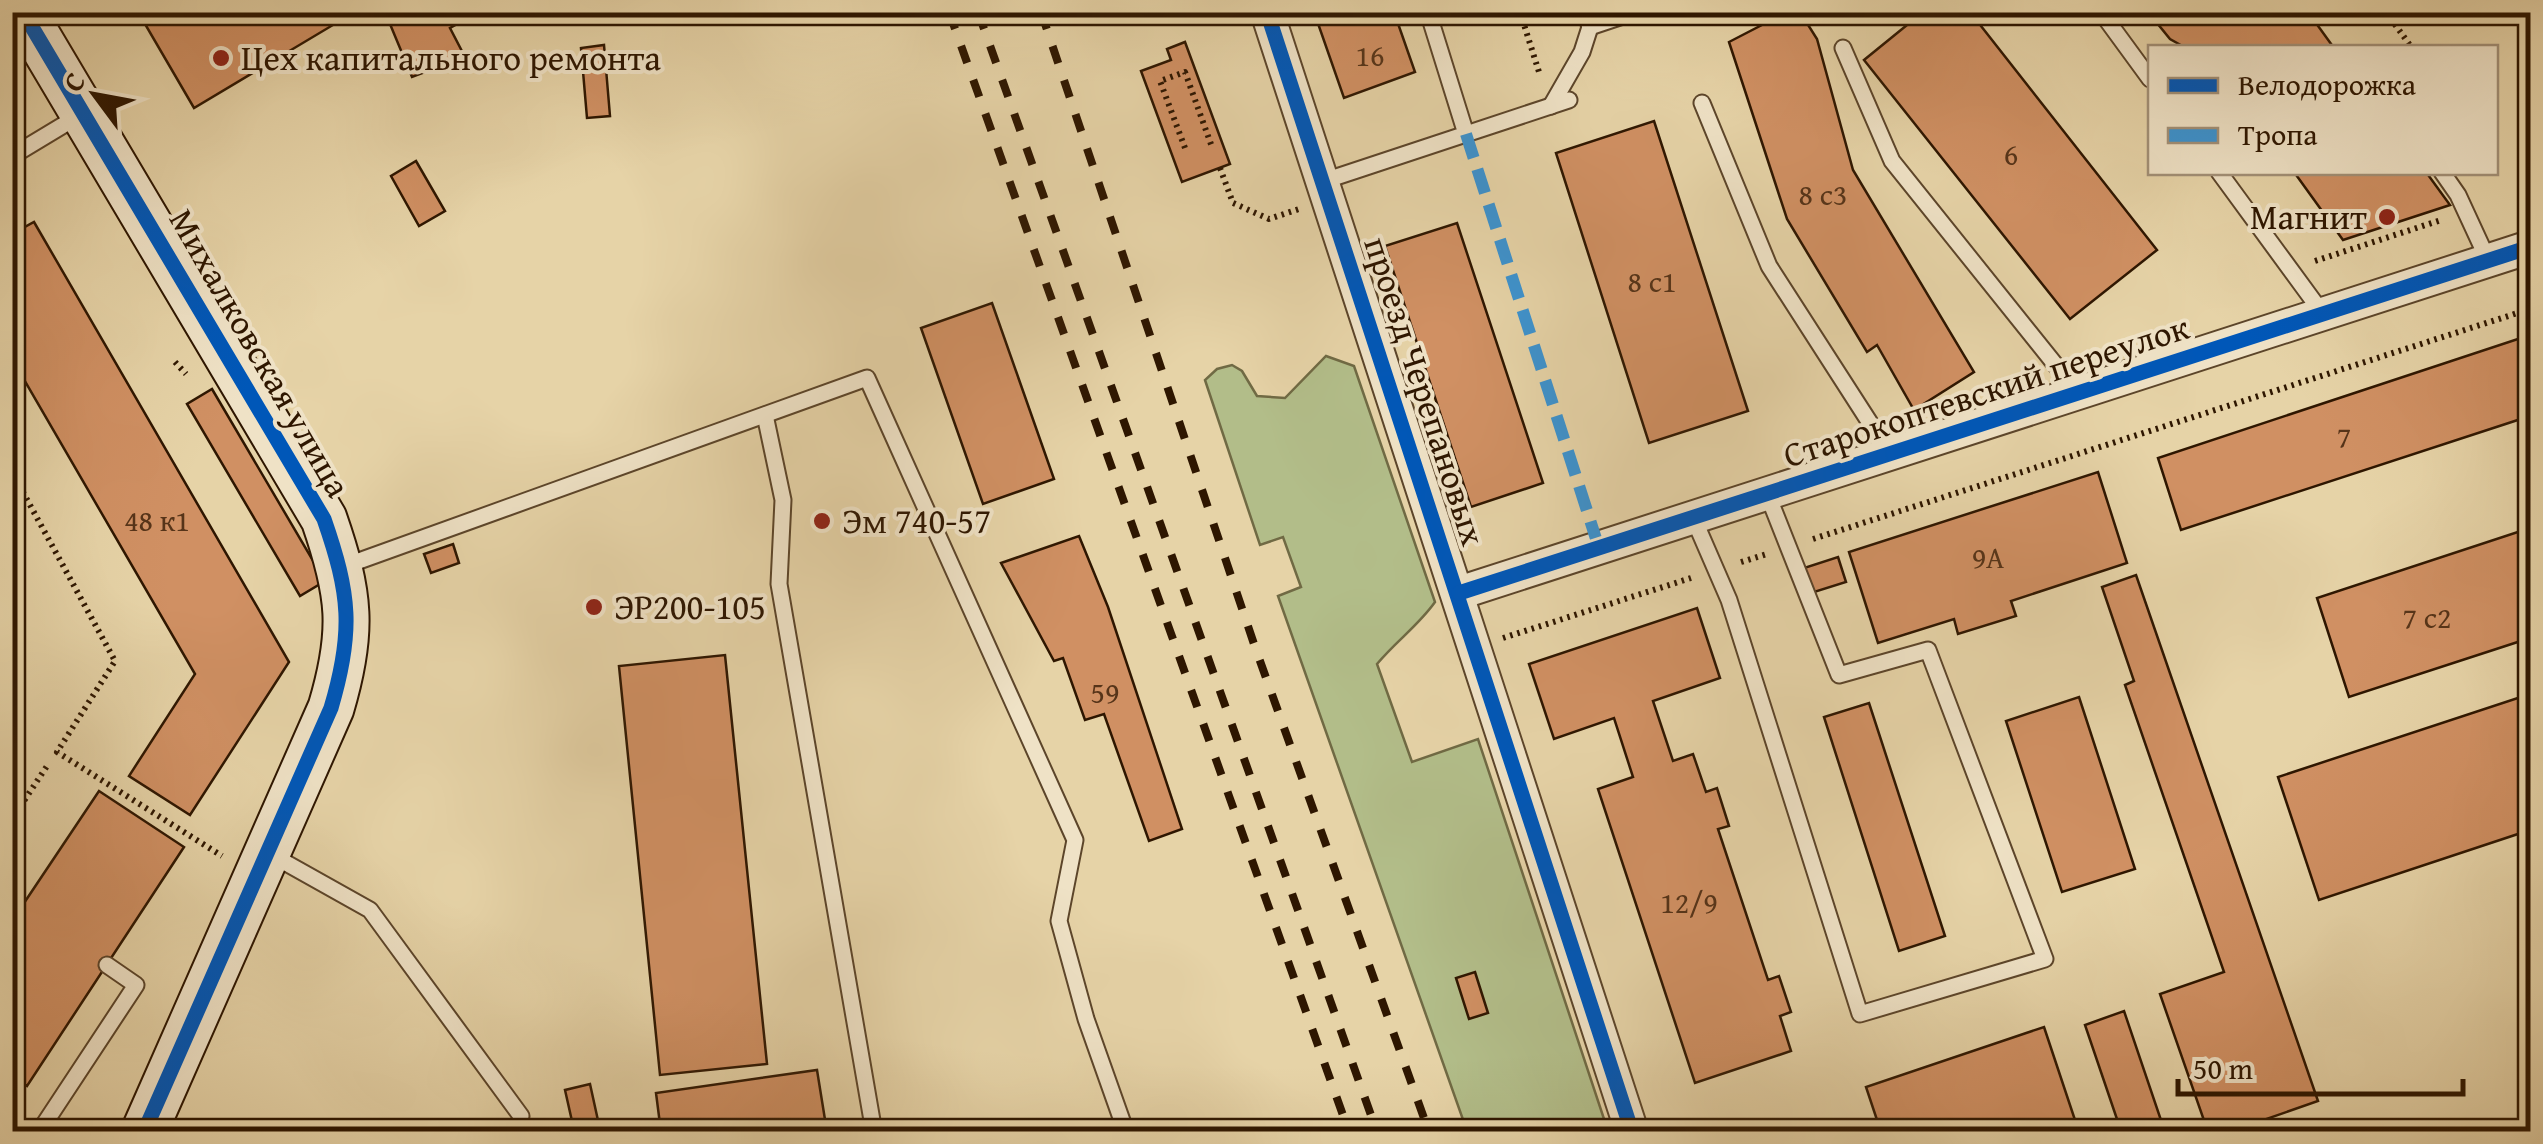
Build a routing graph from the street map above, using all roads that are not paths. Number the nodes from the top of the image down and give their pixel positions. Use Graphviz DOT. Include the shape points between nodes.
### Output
graph roads {
  1 [pos="23,12"];
  2 [pos="1266,12"];
  3 [pos="1428,12"];
  4 [pos="1634,12"];
  5 [pos="2102,12"];
  6 [pos="1588,20"];
  7 [pos="1843,48"];
  8 [pos="2148,76"];
  9 [pos="1569,100"];
  10 [pos="1702,103"];
  11 [pos="1550,106"];
  12 [pos="83,112"];
  13 [pos="1466,134"];
  14 [pos="12,156"];
  15 [pos="2221,175"];
  16 [pos="2444,175"];
  17 [pos="1328,190"];
  18 [pos="2530,247"];
  19 [pos="2488,260"];
  20 [pos="2323,314"];
  21 [pos="2078,392"];
  22 [pos="765,415"];
  23 [pos="1890,454"];
  24 [pos="1768,493"];
  25 [pos="1693,518"];
  26 [pos="341,568"];
  27 [pos="1459,593"];
  28 [pos="261,865"];
  29 [pos="106,966"];
  30 [pos="522,1116"];
  31 [pos="39,1132"];
  32 [pos="144,1132"];
  33 [pos="874,1132"];
  34 [pos="1126,1132"];
  35 [pos="1632,1132"];
  1 -- 12 [label="street, Михалковская улица"];
  2 -- 17 [label="street, проезд Черепановых"];
  3 -- 13 [label="lane"];
  4 -- 6 [label="lane"];
  5 -- 8 [label="lane"];
  6 -- 11 [label="lane" via="1582,52"];
  7 -- 21 [label="lane" via="1892,161"];
  9 -- 11 [label="lane"];
  10 -- 23 [label="lane" via="1769,266"];
  11 -- 13 [label="lane"];
  12 -- 14 [label="lane"];
  12 -- 26 [label="street, Михалковская улица" via="324,518"];
  13 -- 17 [label="lane"];
  15 -- 20 [label="lane"];
  16 -- 19 [label="lane"];
  17 -- 27 [label="street, проезд Черепановых"];
  18 -- 19 [label="street, Старокоптевский переулок"];
  19 -- 20 [label="street, Старокоптевский переулок"];
  20 -- 21 [label="street, Старокоптевский переулок"];
  21 -- 23 [label="street, Старокоптевский переулок"];
  22 -- 26 [label="lane"];
  22 -- 33 [label="lane" via="784,500 779,584"];
  22 -- 34 [label="lane" via="867,378 1074,840 1059,921"];
  23 -- 24 [label="street, Старокоптевский переулок"];
  24 -- 25 [label="street, Старокоптевский переулок"];
  24 -- 25 [label="lane" via="1839,675 1928,650 2045,959 1860,1014 1729,600"];
  25 -- 27 [label="street, Старокоптевский переулок"];
  26 -- 28 [label="street, Михалковская улица" via="347,655 331,708"];
  27 -- 35 [label="street, проезд Черепановых" via="1471,648"];
  28 -- 30 [label="lane" via="370,910"];
  28 -- 32 [label="street, Михалковская улица"];
  29 -- 31 [label="lane" via="136,984"];
}
